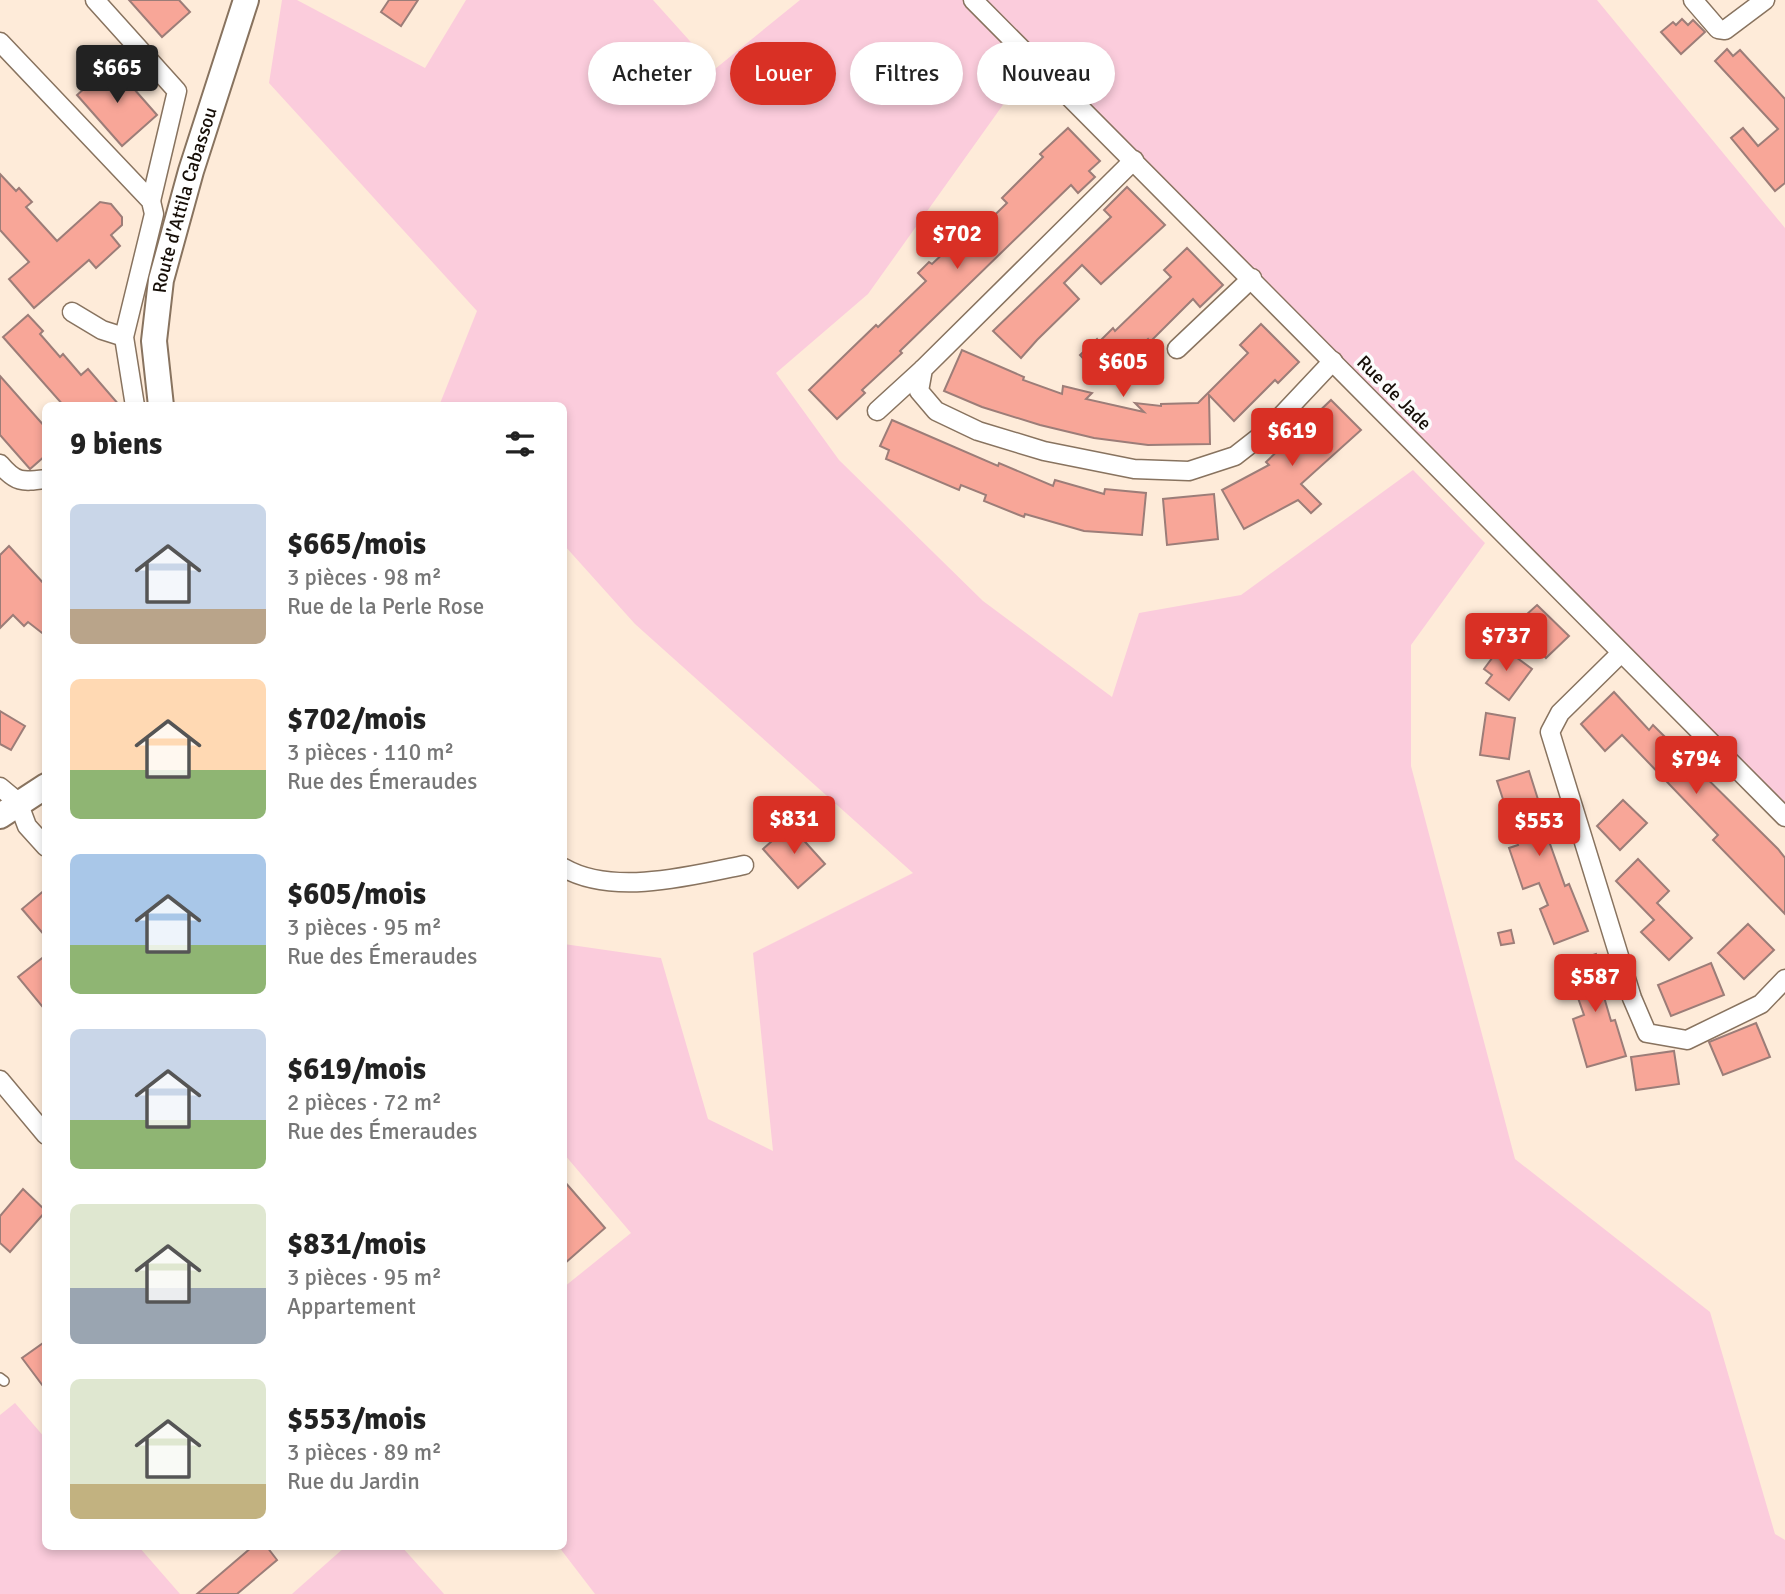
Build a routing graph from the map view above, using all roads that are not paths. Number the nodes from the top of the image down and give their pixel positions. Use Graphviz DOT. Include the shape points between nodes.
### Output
graph roads {
  1 [pos="96,0"];
  2 [pos="246,0"];
  3 [pos="973,0"];
  4 [pos="1693,0"];
  5 [pos="1765,0"];
  6 [pos="0,42"];
  7 [pos="1134,160"];
  8 [pos="160,212"];
  9 [pos="1252,278"];
  10 [pos="72,312"];
  11 [pos="124,337"];
  12 [pos="1177,349"];
  13 [pos="1333,361"];
  14 [pos="923,369"];
  15 [pos="134,402"];
  16 [pos="161,402"];
  17 [pos="877,411"];
  18 [pos="0,464"];
  19 [pos="42,479"];
  20 [pos="1621,653"];
  21 [pos="42,788"];
  22 [pos="6,802"];
  23 [pos="1785,817"];
  24 [pos="42,843"];
  25 [pos="744,865"];
  26 [pos="567,870"];
  27 [pos="1785,979"];
  28 [pos="0,1080"];
  29 [pos="42,1130"];
  1 -- 8 [label="street" via="177,91"];
  2 -- 8 [label="main road, Route d'Attila Cabassou"];
  3 -- 7 [label="street, Rue de Jade"];
  4 -- 5 [label="street" via="1718,29 1725,30"];
  6 -- 8 [label="street"];
  7 -- 9 [label="street, Rue de Jade"];
  7 -- 14 [label="street"];
  8 -- 11 [label="street"];
  8 -- 16 [label="main road, Route d'Attila Cabassou" via="161,280 154,341"];
  9 -- 12 [label="street"];
  9 -- 13 [label="street, Rue de Jade"];
  10 -- 11 [label="street"];
  11 -- 15 [label="street"];
  13 -- 14 [label="street" via="1267,430 1235,456 1189,471 1134,469 1044,452 978,431 936,411 919,391"];
  13 -- 20 [label="street, Rue de Jade"];
  14 -- 17 [label="street"];
  18 -- 19 [label="street" via="21,482"];
  20 -- 23 [label="street, Rue de Jade"];
  20 -- 27 [label="street" via="1560,713 1550,732 1632,998 1647,1033 1687,1040 1761,1004"];
  21 -- 22 [label="main road"];
  22 -- 24 [label="street"];
  25 -- 26 [label="street" via="650,882 617,882"];
  28 -- 29 [label="street"];
}
